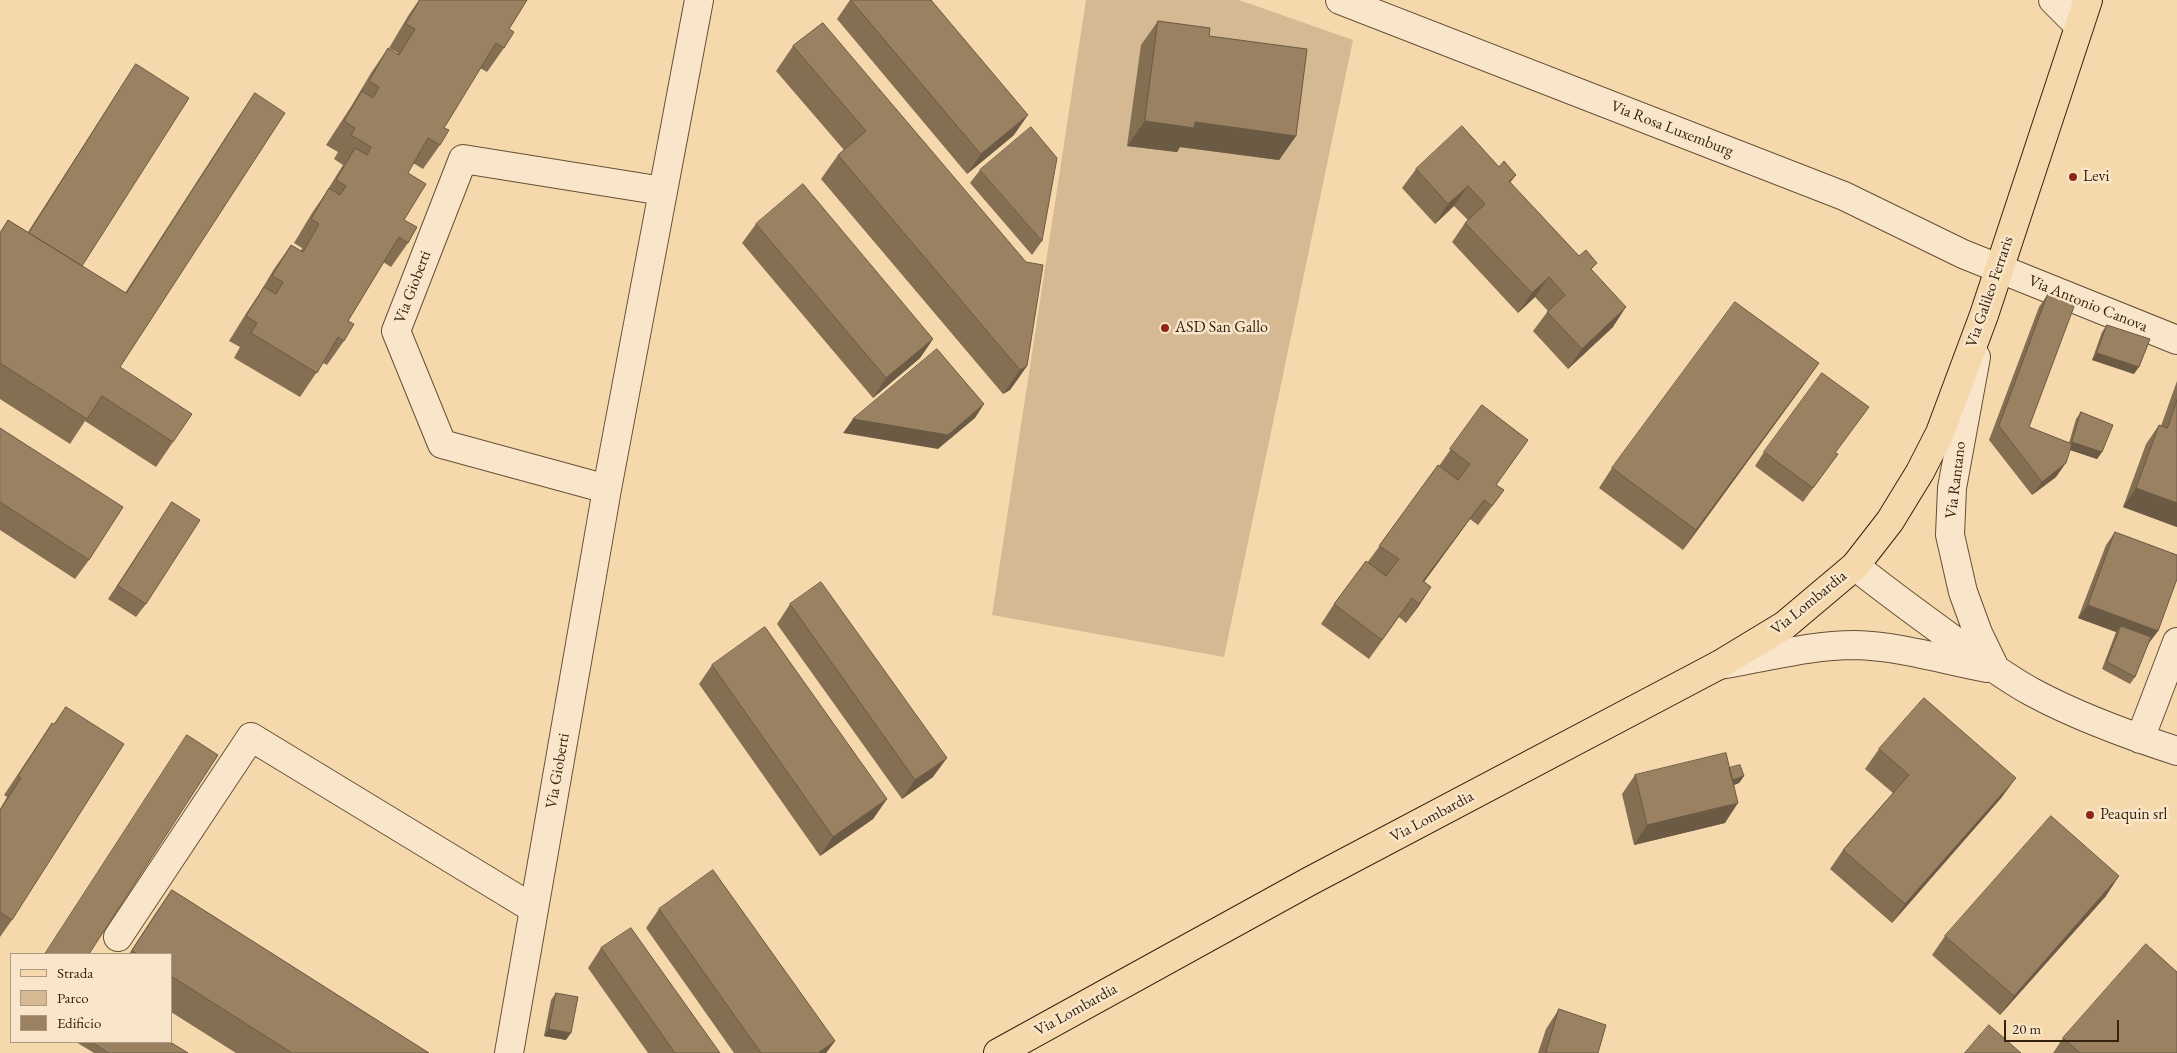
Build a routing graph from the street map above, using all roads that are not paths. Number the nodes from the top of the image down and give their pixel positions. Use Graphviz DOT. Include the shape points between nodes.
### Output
graph roads {
  1 [pos="699,0"];
  2 [pos="1340,0"];
  3 [pos="2053,0"];
  4 [pos="2088,0"];
  5 [pos="2079,26"];
  6 [pos="663,191"];
  7 [pos="1999,268"];
  8 [pos="1984,315"];
  9 [pos="2177,340"];
  10 [pos="607,489"];
  11 [pos="1855,566"];
  12 [pos="2177,642"];
  13 [pos="1719,665"];
  14 [pos="1996,670"];
  15 [pos="2140,739"];
  16 [pos="2177,751"];
  17 [pos="534,909"];
  18 [pos="118,937"];
  19 [pos="509,1053"];
  20 [pos="998,1053"];
  1 -- 6 [label="street, Via Gioberti"];
  2 -- 7 [label="street, Via Rosa Luxemburg" via="1844,196 1946,247"];
  3 -- 5 [label="street"];
  4 -- 5 [label="main road, Via Galileo Ferraris"];
  5 -- 7 [label="main road, Via Galileo Ferraris"];
  6 -- 10 [label="street, Via Gioberti"];
  6 -- 10 [label="street, Via Gioberti" via="463,159 396,330 442,444"];
  7 -- 8 [label="main road, Via Galileo Ferraris"];
  7 -- 9 [label="street, Via Antonio Canova"];
  8 -- 11 [label="main road, Via Galileo Ferraris" via="1940,433 1920,472 1890,521"];
  8 -- 14 [label="street, Via Rantano" via="1952,488 1950,535 1963,592"];
  10 -- 17 [label="street, Via Gioberti"];
  11 -- 13 [label="main road, Via Lombardia" via="1785,625"];
  11 -- 14 [label="street"];
  12 -- 15 [label="street"];
  13 -- 14 [label="street" via="1815,648 1856,645"];
  13 -- 20 [label="main road, Via Lombardia" via="1310,881"];
  14 -- 15 [label="street" via="2032,692"];
  15 -- 16 [label="street"];
  17 -- 18 [label="street" via="251,737"];
  17 -- 19 [label="street, Via Gioberti"];
}
